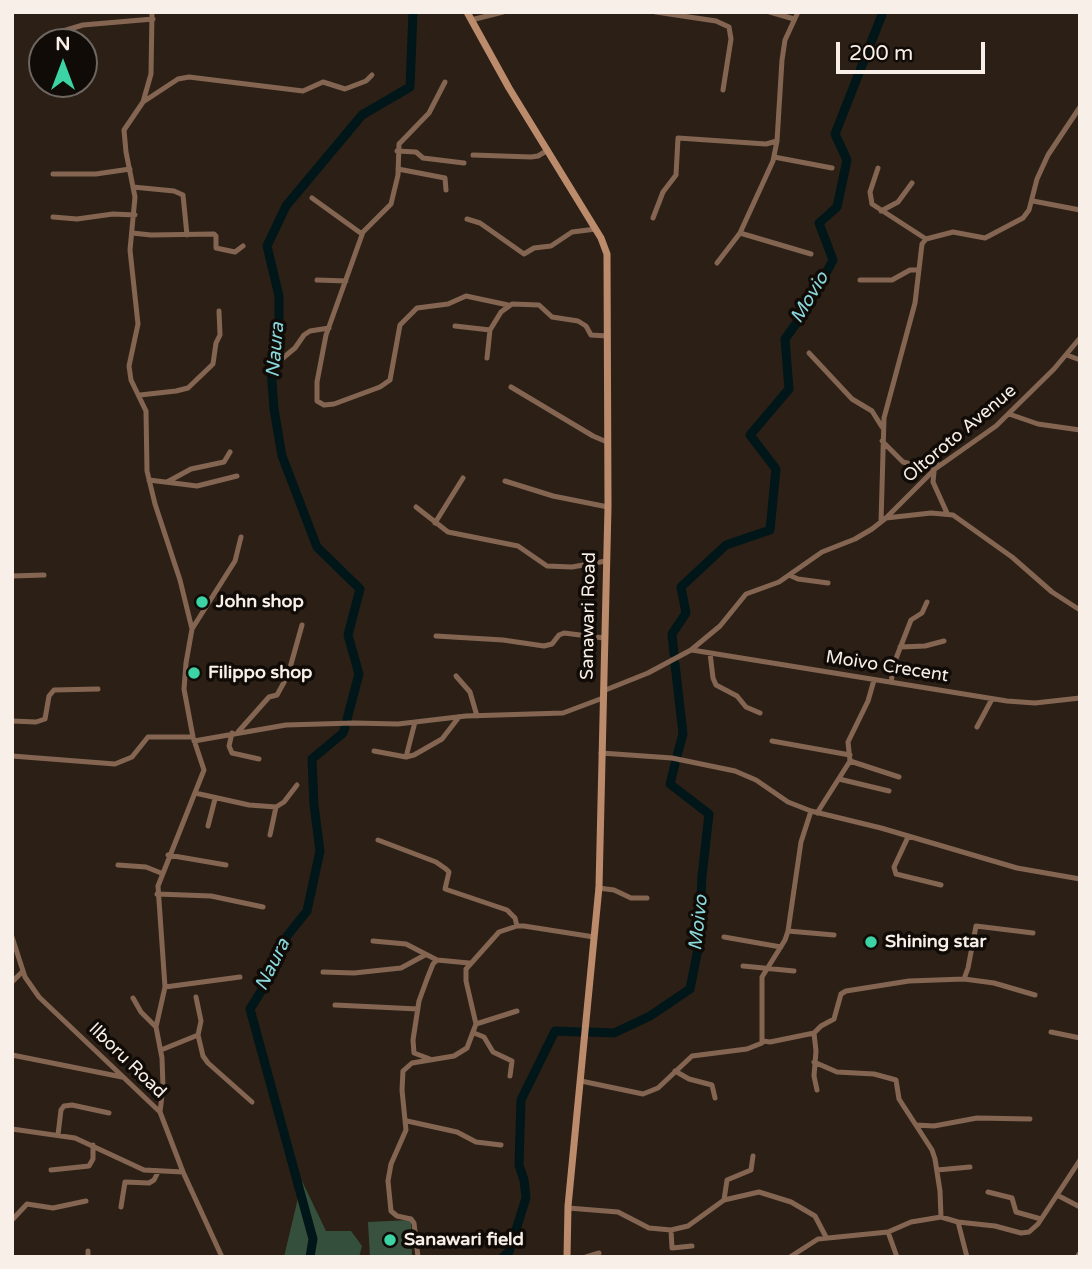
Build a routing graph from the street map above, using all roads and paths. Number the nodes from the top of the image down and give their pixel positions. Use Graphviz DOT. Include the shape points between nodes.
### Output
graph roads {
  1 [pos="503,12"];
  2 [pos="656,12"];
  3 [pos="709,12"];
  4 [pos="770,12"];
  5 [pos="798,12"];
  6 [pos="152,16"];
  7 [pos="469,16"];
  8 [pos="706,19"];
  9 [pos="794,19"];
  10 [pos="71,28"];
  11 [pos="372,75"];
  12 [pos="445,82"];
  13 [pos="723,90"];
  14 [pos="143,102"];
  15 [pos="1080,107"];
  16 [pos="777,141"];
  17 [pos="548,150"];
  18 [pos="397,151"];
  19 [pos="473,155"];
  20 [pos="774,157"];
  21 [pos="464,163"];
  22 [pos="832,168"];
  23 [pos="878,168"];
  24 [pos="130,169"];
  25 [pos="398,169"];
  26 [pos="53,174"];
  27 [pos="912,183"];
  28 [pos="133,187"];
  29 [pos="446,190"];
  30 [pos="312,198"];
  31 [pos="1033,201"];
  32 [pos="1080,210"];
  33 [pos="881,211"];
  34 [pos="135,215"];
  35 [pos="52,217"];
  36 [pos="653,218"];
  37 [pos="467,219"];
  38 [pos="596,229"];
  39 [pos="132,233"];
  40 [pos="740,233"];
  41 [pos="362,234"];
  42 [pos="187,236"];
  43 [pos="926,239"];
  44 [pos="243,246"];
  45 [pos="811,254"];
  46 [pos="717,263"];
  47 [pos="919,270"];
  48 [pos="860,280"];
  49 [pos="317,281"];
  50 [pos="346,281"];
  51 [pos="508,305"];
  52 [pos="219,311"];
  53 [pos="456,326"];
  54 [pos="329,328"];
  55 [pos="490,330"];
  56 [pos="607,336"];
  57 [pos="1080,338"];
  58 [pos="809,353"];
  59 [pos="1067,355"];
  60 [pos="487,358"];
  61 [pos="1080,360"];
  62 [pos="277,363"];
  63 [pos="511,387"];
  64 [pos="139,395"];
  65 [pos="1009,414"];
  66 [pos="883,428"];
  67 [pos="1080,430"];
  68 [pos="882,441"];
  69 [pos="607,442"];
  70 [pos="230,452"];
  71 [pos="942,464"];
  72 [pos="935,469"];
  73 [pos="237,475"];
  74 [pos="463,478"];
  75 [pos="149,480"];
  76 [pos="505,481"];
  77 [pos="167,482"];
  78 [pos="416,507"];
  79 [pos="608,507"];
  80 [pos="947,513"];
  81 [pos="884,520"];
  82 [pos="435,523"];
  83 [pos="241,537"];
  84 [pos="606,561"];
  85 [pos="44,575"];
  86 [pos="789,575"];
  87 [pos="12,576"];
  88 [pos="828,583"];
  89 [pos="927,601"];
  90 [pos="1080,610"];
  91 [pos="302,625"];
  92 [pos="192,629"];
  93 [pos="436,636"];
  94 [pos="604,638"];
  95 [pos="944,641"];
  96 [pos="900,647"];
  97 [pos="691,650"];
  98 [pos="710,653"];
  99 [pos="456,676"];
  100 [pos="874,680"];
  101 [pos="891,682"];
  102 [pos="98,689"];
  103 [pos="603,695"];
  104 [pos="1080,698"];
  105 [pos="992,699"];
  106 [pos="760,713"];
  107 [pos="477,716"];
  108 [pos="459,717"];
  109 [pos="12,721"];
  110 [pos="415,722"];
  111 [pos="977,727"];
  112 [pos="235,733"];
  113 [pos="193,739"];
  114 [pos="772,741"];
  115 [pos="374,751"];
  116 [pos="601,753"];
  117 [pos="12,756"];
  118 [pos="406,757"];
  119 [pos="850,758"];
  120 [pos="259,759"];
  121 [pos="900,777"];
  122 [pos="838,779"];
  123 [pos="297,785"];
  124 [pos="889,791"];
  125 [pos="195,793"];
  126 [pos="215,799"];
  127 [pos="276,807"];
  128 [pos="814,812"];
  129 [pos="208,826"];
  130 [pos="270,835"];
  131 [pos="908,836"];
  132 [pos="378,840"];
  133 [pos="168,855"];
  134 [pos="118,865"];
  135 [pos="226,865"];
  136 [pos="1080,870"];
  137 [pos="161,873"];
  138 [pos="1079,878"];
  139 [pos="941,885"];
  140 [pos="598,888"];
  141 [pos="157,894"];
  142 [pos="648,898"];
  143 [pos="263,906"];
  144 [pos="517,926"];
  145 [pos="788,931"];
  146 [pos="1033,933"];
  147 [pos="834,935"];
  148 [pos="12,937"];
  149 [pos="594,937"];
  150 [pos="724,937"];
  151 [pos="373,942"];
  152 [pos="781,947"];
  153 [pos="425,955"];
  154 [pos="437,960"];
  155 [pos="470,963"];
  156 [pos="743,966"];
  157 [pos="766,968"];
  158 [pos="23,971"];
  159 [pos="794,971"];
  160 [pos="323,972"];
  161 [pos="240,977"];
  162 [pos="964,979"];
  163 [pos="12,982"];
  164 [pos="165,987"];
  165 [pos="1035,995"];
  166 [pos="196,997"];
  167 [pos="133,998"];
  168 [pos="335,1005"];
  169 [pos="418,1009"];
  170 [pos="517,1011"];
  171 [pos="476,1024"];
  172 [pos="156,1027"];
  173 [pos="1051,1032"];
  174 [pos="474,1033"];
  175 [pos="814,1033"];
  176 [pos="198,1035"];
  177 [pos="1080,1038"];
  178 [pos="763,1041"];
  179 [pos="161,1050"];
  180 [pos="12,1055"];
  181 [pos="430,1059"];
  182 [pos="814,1062"];
  183 [pos="675,1071"];
  184 [pos="510,1076"];
  185 [pos="123,1077"];
  186 [pos="581,1081"];
  187 [pos="817,1090"];
  188 [pos="715,1098"];
  189 [pos="252,1102"];
  190 [pos="160,1112"];
  191 [pos="109,1113"];
  192 [pos="1030,1119"];
  193 [pos="407,1122"];
  194 [pos="916,1125"];
  195 [pos="12,1129"];
  196 [pos="58,1135"];
  197 [pos="93,1145"];
  198 [pos="501,1145"];
  199 [pos="753,1156"];
  200 [pos="1079,1161"];
  201 [pos="970,1167"];
  202 [pos="51,1170"];
  203 [pos="937,1170"];
  204 [pos="158,1172"];
  205 [pos="183,1172"];
  206 [pos="988,1192"];
  207 [pos="1057,1195"];
  208 [pos="724,1200"];
  209 [pos="86,1201"];
  210 [pos="121,1207"];
  211 [pos="1080,1207"];
  212 [pos="568,1208"];
  213 [pos="941,1217"];
  214 [pos="1041,1219"];
  215 [pos="12,1220"];
  216 [pos="958,1222"];
  217 [pos="671,1230"];
  218 [pos="888,1233"];
  219 [pos="826,1237"];
  220 [pos="692,1246"];
  221 [pos="599,1253"];
  222 [pos="222,1257"];
  223 [pos="418,1257"];
  224 [pos="567,1257"];
  225 [pos="586,1257"];
  226 [pos="790,1257"];
  227 [pos="897,1257"];
  228 [pos="967,1257"];
  1 -- 7 [label="street"];
  2 -- 8 [label="street"];
  3 -- 8 [label="street"];
  4 -- 9 [label="street"];
  5 -- 9 [label="street"];
  6 -- 10 [label="street"];
  6 -- 14 [label="street" via="152,74"];
  7 -- 17 [label="street, Sanawari Road"];
  8 -- 13 [label="street" via="724,23 731,33"];
  9 -- 16 [label="street" via="782,60"];
  11 -- 14 [label="street" via="345,89 323,82 303,91 189,77"];
  12 -- 18 [label="street" via="429,113"];
  14 -- 24 [label="street" via="124,130"];
  15 -- 31 [label="street" via="1048,155"];
  16 -- 20 [label="street"];
  16 -- 36 [label="street" via="678,138 677,172"];
  17 -- 19 [label="street" via="531,157"];
  17 -- 38 [label="street, Sanawari Road"];
  18 -- 21 [label="street"];
  18 -- 25 [label="street"];
  20 -- 22 [label="street"];
  20 -- 40 [label="street"];
  23 -- 33 [label="street" via="870,195"];
  24 -- 26 [label="street"];
  24 -- 28 [label="street"];
  25 -- 29 [label="street" via="445,178"];
  25 -- 41 [label="street" via="391,204"];
  27 -- 33 [label="street" via="898,202"];
  28 -- 34 [label="street"];
  28 -- 42 [label="street" via="183,195"];
  30 -- 41 [label="street"];
  31 -- 32 [label="street"];
  31 -- 43 [label="street" via="1028,214 991,236 953,232"];
  33 -- 43 [label="street"];
  34 -- 35 [label="street"];
  34 -- 39 [label="street"];
  37 -- 38 [label="street" via="524,254 551,246 572,232"];
  38 -- 56 [label="street, Sanawari Road" via="607,254"];
  39 -- 42 [label="street"];
  39 -- 64 [label="street" via="130,256 138,324 130,366"];
  40 -- 45 [label="street"];
  40 -- 46 [label="street"];
  41 -- 50 [label="street"];
  42 -- 44 [label="street" via="215,234 215,247 235,252"];
  43 -- 47 [label="street"];
  47 -- 48 [label="street" via="892,280"];
  47 -- 66 [label="street"];
  49 -- 50 [label="street"];
  50 -- 54 [label="street"];
  51 -- 54 [label="street" via="464,296 448,304 417,308 400,325 392,379 356,397 324,405 316,395"];
  51 -- 55 [label="street"];
  51 -- 56 [label="street" via="539,305 552,317 578,321 591,335"];
  52 -- 64 [label="street" via="220,335 213,364 188,387"];
  53 -- 55 [label="street"];
  54 -- 62 [label="street" via="306,333"];
  55 -- 60 [label="street"];
  56 -- 69 [label="street, Sanawari Road"];
  57 -- 59 [label="street, Oltoroto Avenue"];
  58 -- 66 [label="street" via="852,399 872,411"];
  59 -- 61 [label="street"];
  59 -- 65 [label="street, Oltoroto Avenue"];
  63 -- 69 [label="street"];
  64 -- 75 [label="street" via="148,421"];
  65 -- 67 [label="street"];
  65 -- 71 [label="street, Oltoroto Avenue"];
  66 -- 68 [label="street"];
  68 -- 71 [label="street" via="913,466"];
  68 -- 81 [label="street"];
  69 -- 79 [label="street, Sanawari Road"];
  70 -- 77 [label="street" via="223,462 197,467"];
  71 -- 72 [label="street, Oltoroto Avenue"];
  72 -- 80 [label="street" via="933,482"];
  72 -- 81 [label="street, Oltoroto Avenue"];
  73 -- 77 [label="street" via="197,486"];
  74 -- 82 [label="street"];
  75 -- 77 [label="street"];
  75 -- 92 [label="street"];
  76 -- 79 [label="street"];
  78 -- 82 [label="street"];
  79 -- 84 [label="street, Sanawari Road"];
  80 -- 81 [label="street"];
  80 -- 90 [label="street"];
  81 -- 86 [label="street, Oltoroto Avenue"];
  82 -- 84 [label="street" via="453,534 518,546 547,566"];
  83 -- 92 [label="street" via="235,561"];
  84 -- 94 [label="street, Sanawari Road"];
  85 -- 87 [label="street"];
  86 -- 88 [label="street"];
  86 -- 97 [label="street, Oltoroto Avenue" via="746,594 720,626"];
  89 -- 96 [label="street" via="924,611 911,620"];
  91 -- 112 [label="street" via="294,658 277,695 269,697"];
  92 -- 113 [label="street" via="184,689"];
  93 -- 94 [label="street" via="544,646 564,633"];
  94 -- 103 [label="street, Sanawari Road"];
  95 -- 96 [label="street"];
  96 -- 101 [label="street"];
  97 -- 98 [label="street, Moivo Crecent"];
  97 -- 103 [label="street, Oltoroto Avenue"];
  98 -- 100 [label="street, Moivo Crecent"];
  98 -- 106 [label="street" via="716,685"];
  99 -- 107 [label="street" via="470,692"];
  100 -- 101 [label="street, Moivo Crecent"];
  100 -- 119 [label="street" via="848,742"];
  101 -- 105 [label="street, Moivo Crecent"];
  102 -- 109 [label="street" via="54,690 45,719"];
  103 -- 107 [label="street, Oltoroto Avenue" via="563,713"];
  103 -- 116 [label="street, Sanawari Road"];
  104 -- 105 [label="street, Moivo Crecent" via="1035,703"];
  105 -- 111 [label="street"];
  107 -- 108 [label="street, Oltoroto Avenue"];
  108 -- 110 [label="street, Oltoroto Avenue"];
  108 -- 118 [label="street" via="442,738"];
  110 -- 112 [label="street, Oltoroto Avenue" via="286,725"];
  110 -- 118 [label="street"];
  112 -- 113 [label="street, Oltoroto Avenue"];
  112 -- 120 [label="street" via="229,746 232,753"];
  113 -- 117 [label="street, Oltoroto Avenue" via="148,737 132,757 115,764"];
  113 -- 125 [label="street" via="204,770"];
  114 -- 119 [label="street"];
  115 -- 118 [label="street"];
  116 -- 128 [label="street" via="682,760 734,771"];
  116 -- 140 [label="street, Sanawari Road"];
  119 -- 121 [label="street"];
  119 -- 122 [label="street"];
  122 -- 124 [label="street"];
  122 -- 128 [label="street"];
  123 -- 127 [label="street"];
  125 -- 126 [label="street"];
  125 -- 133 [label="street"];
  126 -- 127 [label="street"];
  126 -- 129 [label="street"];
  127 -- 130 [label="street"];
  128 -- 131 [label="street"];
  128 -- 145 [label="street" via="804,829"];
  131 -- 138 [label="street" via="1017,868"];
  131 -- 139 [label="street" via="894,867 896,874"];
  132 -- 144 [label="street" via="436,862 448,870 444,887 448,891 507,910"];
  133 -- 135 [label="street"];
  133 -- 137 [label="street"];
  134 -- 137 [label="street"];
  136 -- 138 [label="street"];
  137 -- 141 [label="street"];
  140 -- 142 [label="street"];
  140 -- 149 [label="street, Sanawari Road"];
  141 -- 143 [label="street" via="211,896"];
  141 -- 164 [label="street"];
  144 -- 149 [label="street"];
  144 -- 155 [label="street" via="499,932"];
  145 -- 147 [label="street"];
  145 -- 152 [label="street"];
  146 -- 162 [label="street" via="976,926"];
  148 -- 158 [label="street, Ilboru Road"];
  149 -- 186 [label="street, Sanawari Road"];
  150 -- 152 [label="street"];
  151 -- 153 [label="street" via="406,944"];
  152 -- 157 [label="street"];
  153 -- 154 [label="street"];
  153 -- 160 [label="street" via="401,968"];
  154 -- 155 [label="street"];
  154 -- 169 [label="street"];
  155 -- 171 [label="street" via="466,981"];
  156 -- 157 [label="street"];
  157 -- 159 [label="street"];
  157 -- 178 [label="street" via="761,983"];
  158 -- 163 [label="street"];
  158 -- 185 [label="street, Ilboru Road" via="39,997"];
  161 -- 164 [label="street"];
  162 -- 165 [label="street"];
  162 -- 175 [label="street" via="909,981 843,992 834,1019"];
  164 -- 172 [label="street"];
  166 -- 176 [label="street" via="201,1021"];
  167 -- 172 [label="street"];
  168 -- 169 [label="street"];
  169 -- 181 [label="street" via="413,1050"];
  170 -- 171 [label="street"];
  171 -- 174 [label="street"];
  172 -- 179 [label="street"];
  173 -- 177 [label="street"];
  174 -- 181 [label="street" via="461,1053"];
  174 -- 184 [label="street" via="484,1037 493,1052 512,1061"];
  175 -- 178 [label="street"];
  175 -- 182 [label="street"];
  176 -- 179 [label="street"];
  176 -- 189 [label="street" via="208,1063"];
  178 -- 183 [label="street" via="747,1049 692,1056"];
  179 -- 190 [label="street"];
  180 -- 185 [label="street"];
  181 -- 193 [label="street" via="412,1063 403,1071"];
  182 -- 187 [label="street"];
  182 -- 194 [label="street" via="837,1072 893,1077 899,1099"];
  183 -- 186 [label="street" via="658,1088 643,1094"];
  183 -- 188 [label="street" via="712,1085"];
  185 -- 190 [label="street, Ilboru Road"];
  186 -- 212 [label="street, Sanawari Road"];
  190 -- 205 [label="street, Ilboru Road"];
  191 -- 196 [label="street" via="64,1106"];
  192 -- 194 [label="street" via="977,1118"];
  193 -- 198 [label="street"];
  193 -- 223 [label="street" via="388,1181 391,1211 414,1223"];
  194 -- 203 [label="street" via="932,1150"];
  195 -- 196 [label="street"];
  196 -- 197 [label="street"];
  197 -- 202 [label="street" via="89,1166"];
  197 -- 204 [label="street" via="135,1167"];
  199 -- 208 [label="street" via="751,1170 727,1180"];
  200 -- 207 [label="street"];
  201 -- 203 [label="street"];
  203 -- 213 [label="street"];
  204 -- 205 [label="street"];
  204 -- 210 [label="street" via="149,1183 125,1182"];
  205 -- 222 [label="street, Ilboru Road"];
  206 -- 214 [label="street" via="1012,1198 1016,1212"];
  207 -- 211 [label="street"];
  207 -- 214 [label="street"];
  208 -- 217 [label="street" via="688,1226"];
  208 -- 219 [label="street" via="759,1192 774,1195 815,1216"];
  209 -- 215 [label="street" via="53,1208 27,1205"];
  212 -- 217 [label="street" via="618,1212 649,1228"];
  212 -- 224 [label="street, Sanawari Road"];
  213 -- 216 [label="street"];
  213 -- 218 [label="street"];
  214 -- 216 [label="street" via="1026,1233"];
  216 -- 228 [label="street"];
  217 -- 220 [label="street" via="672,1248"];
  218 -- 219 [label="street"];
  218 -- 227 [label="street"];
  219 -- 226 [label="street"];
  221 -- 225 [label="street"];
}
